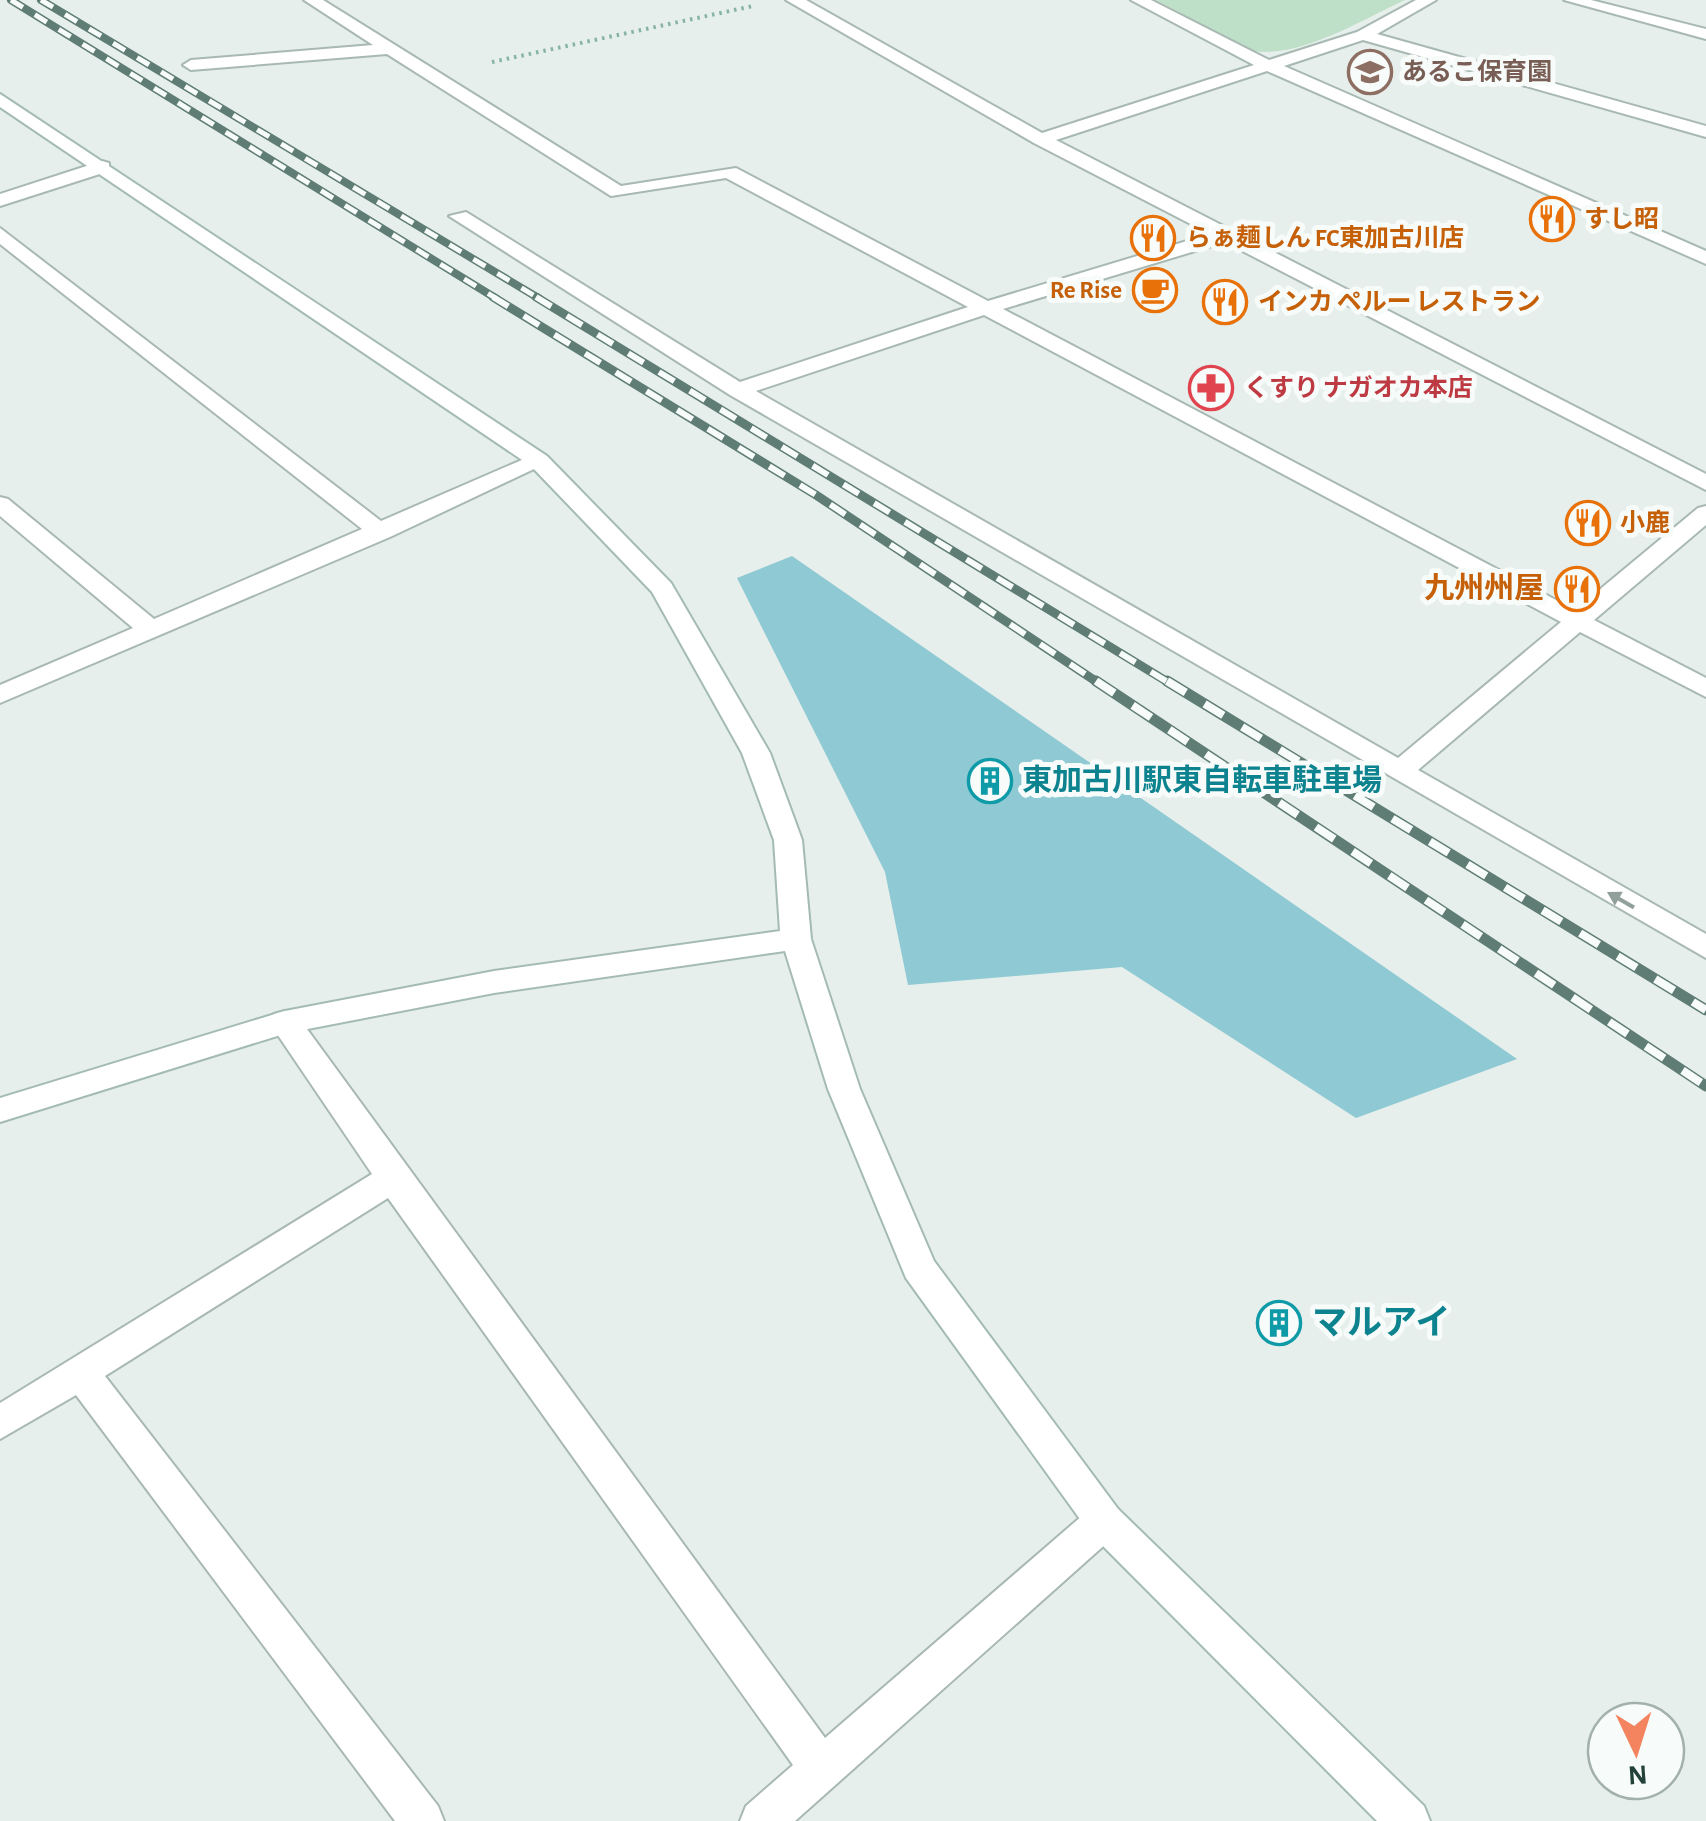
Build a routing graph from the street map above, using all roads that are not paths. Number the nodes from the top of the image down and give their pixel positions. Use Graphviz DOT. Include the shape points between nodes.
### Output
graph roads {
  1 [pos="312,0"];
  2 [pos="794,0"];
  3 [pos="1140,0"];
  4 [pos="1428,0"];
  5 [pos="1572,0"];
  6 [pos="1364,34"];
  7 [pos="1706,34"];
  8 [pos="390,49"];
  9 [pos="191,65"];
  10 [pos="1267,65"];
  11 [pos="0,99"];
  12 [pos="1706,132"];
  13 [pos="1040,139"];
  14 [pos="102,167"];
  15 [pos="0,200"];
  16 [pos="459,216"];
  17 [pos="0,234"];
  18 [pos="1228,235"];
  19 [pos="1706,258"];
  20 [pos="988,307"];
  21 [pos="738,390"];
  22 [pos="538,461"];
  23 [pos="1706,482"];
  24 [pos="0,504"];
  25 [pos="1706,512"];
  26 [pos="381,532"];
  27 [pos="1576,619"];
  28 [pos="149,628"];
  29 [pos="1706,689"];
  30 [pos="0,695"];
  31 [pos="1398,772"];
  32 [pos="796,939"];
  33 [pos="1706,948"];
  34 [pos="286,1022"];
  35 [pos="0,1110"];
  36 [pos="393,1178"];
  37 [pos="80,1373"];
  38 [pos="0,1423"];
  39 [pos="1104,1521"];
  40 [pos="820,1766"];
  41 [pos="422,1821"];
  42 [pos="762,1821"];
  43 [pos="1408,1821"];
  1 -- 8 [label="street"];
  2 -- 13 [label="street"];
  3 -- 10 [label="street"];
  4 -- 6 [label="street"];
  5 -- 7 [label="street"];
  6 -- 10 [label="street"];
  6 -- 12 [label="street"];
  8 -- 9 [label="street"];
  8 -- 20 [label="street" via="618,192 729,172"];
  10 -- 13 [label="street"];
  10 -- 19 [label="street"];
  11 -- 14 [label="street"];
  13 -- 18 [label="street"];
  14 -- 15 [label="street"];
  14 -- 22 [label="street"];
  16 -- 21 [label="street"];
  17 -- 26 [label="street"];
  18 -- 20 [label="street"];
  18 -- 23 [label="street"];
  20 -- 21 [label="street"];
  20 -- 27 [label="street"];
  21 -- 31 [label="street"];
  22 -- 26 [label="street"];
  22 -- 32 [label="street" via="662,588 756,753 788,840"];
  24 -- 28 [label="street"];
  25 -- 27 [label="street"];
  26 -- 28 [label="street"];
  27 -- 29 [label="street"];
  27 -- 31 [label="street"];
  28 -- 30 [label="street"];
  33 -- 31 [label="street, one-way"];
  32 -- 34 [label="street" via="494,982"];
  32 -- 39 [label="street" via="844,1089 919,1268"];
  34 -- 35 [label="street"];
  34 -- 36 [label="street"];
  36 -- 37 [label="street"];
  36 -- 40 [label="street"];
  37 -- 38 [label="street"];
  37 -- 41 [label="street"];
  39 -- 40 [label="street"];
  39 -- 43 [label="street"];
  40 -- 42 [label="street"];
}
